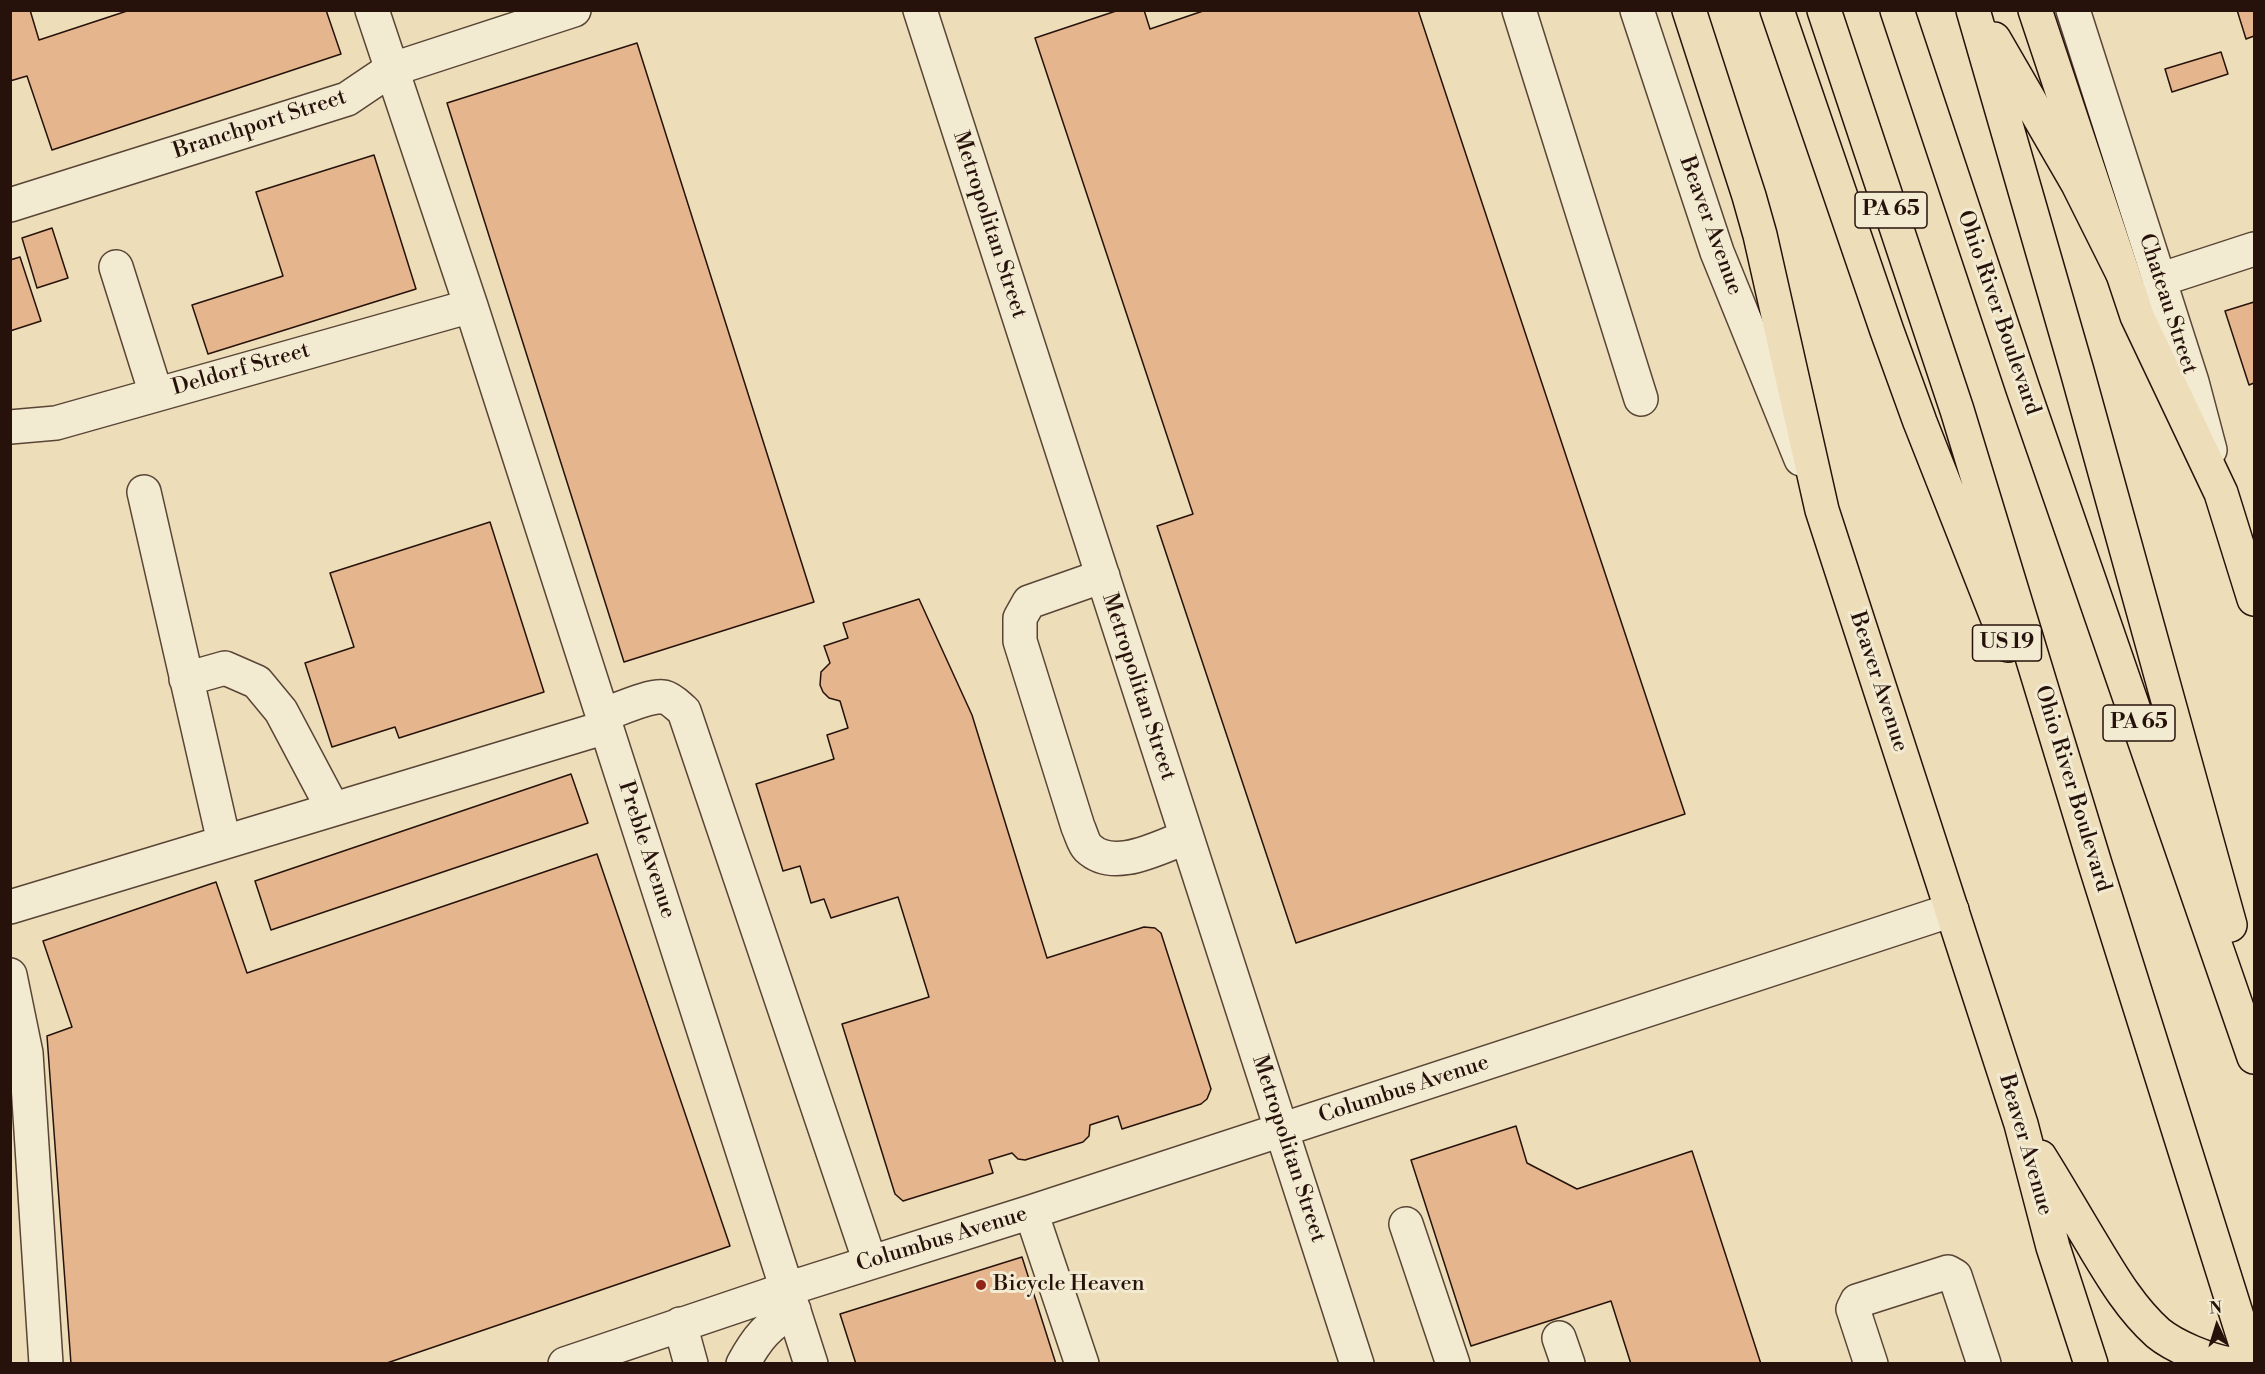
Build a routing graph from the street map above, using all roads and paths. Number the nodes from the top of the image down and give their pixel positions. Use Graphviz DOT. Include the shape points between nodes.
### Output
graph roads {
  1 [pos="372,10"];
  2 [pos="574,10"];
  3 [pos="920,10"];
  4 [pos="1519,10"];
  5 [pos="1637,10"];
  6 [pos="1689,10"];
  7 [pos="1778,10"];
  8 [pos="1824,10"];
  9 [pos="1897,10"];
  10 [pos="1973,10"];
  11 [pos="1978,10"];
  12 [pos="2035,10"];
  13 [pos="2073,10"];
  14 [pos="390,70"];
  15 [pos="10,205"];
  16 [pos="2254,249"];
  17 [pos="116,267"];
  18 [pos="2122,272"];
  19 [pos="2159,280"];
  20 [pos="471,306"];
  21 [pos="156,394"];
  22 [pos="1641,399"];
  23 [pos="10,427"];
  24 [pos="144,492"];
  25 [pos="2221,493"];
  26 [pos="1822,510"];
  27 [pos="2247,549"];
  28 [pos="1102,576"];
  29 [pos="2254,599"];
  30 [pos="186,680"];
  31 [pos="604,721"];
  32 [pos="333,809"];
  33 [pos="1187,837"];
  34 [pos="224,842"];
  35 [pos="2094,864"];
  36 [pos="10,907"];
  37 [pos="1952,910"];
  38 [pos="10,975"];
  39 [pos="2254,1013"];
  40 [pos="2254,1057"];
  41 [pos="2021,1124"];
  42 [pos="1282,1130"];
  43 [pos="1031,1212"];
  44 [pos="1406,1224"];
  45 [pos="870,1262"];
  46 [pos="790,1299"];
  47 [pos="680,1324"];
  48 [pos="46,1364"];
  49 [pos="565,1364"];
  50 [pos="691,1364"];
  51 [pos="743,1364"];
  52 [pos="811,1364"];
  53 [pos="1082,1364"];
  54 [pos="1357,1364"];
  55 [pos="1453,1364"];
  56 [pos="1870,1364"];
  57 [pos="1984,1364"];
  58 [pos="2091,1364"];
  59 [pos="2230,1364"];
  60 [pos="2252,1364"];
  1 -- 14 [label="street, Preble Avenue"];
  2 -- 14 [label="street, Branchport Street"];
  3 -- 28 [label="street, Metropolitan Street"];
  4 -- 22 [label="street"];
  5 -- 26 [label="street, Beaver Avenue" via="1718,252"];
  6 -- 26 [label="main road" via="1757,226"];
  7 -- 35 [label="main road, US 19" via="1920,422"];
  8 -- 35 [label="main road, Ohio River Boulevard / PA 65" via="1958,410"];
  9 -- 40 [label="main road, Ohio River Boulevard / PA 65"];
  10 -- 39 [label="main road"];
  11 -- 18 [label="main road" via="2078,184"];
  12 -- 18 [label="main road"];
  13 -- 19 [label="street, Chateau Street"];
  14 -- 15 [label="street, Branchport Street" via="346,99"];
  14 -- 20 [label="street, Preble Avenue"];
  16 -- 19 [label="street"];
  17 -- 21 [label="street"];
  18 -- 25 [label="main road" via="2138,316"];
  19 -- 25 [label="street, Chateau Street" via="2192,382"];
  20 -- 21 [label="street, Deldorf Street"];
  20 -- 31 [label="street, Preble Avenue"];
  21 -- 23 [label="street, Deldorf Street" via="56,423"];
  24 -- 30 [label="street"];
  25 -- 27 [label="main road, Chateau Street"];
  26 -- 37 [label="main road, Beaver Avenue"];
  27 -- 29 [label="main road, Chateau Street"];
  28 -- 33 [label="street, Metropolitan Street"];
  28 -- 33 [label="street" via="1029,602 1020,618 1020,641 1078,826 1087,847 1104,858 1128,858"];
  30 -- 32 [label="street" via="225,668 257,682 281,711"];
  30 -- 34 [label="street"];
  31 -- 32 [label="street"];
  31 -- 45 [label="street" via="651,698 671,700 684,711"];
  31 -- 46 [label="street, Preble Avenue"];
  32 -- 34 [label="street"];
  33 -- 42 [label="street, Metropolitan Street"];
  34 -- 36 [label="street"];
  35 -- 60 [label="main road, Ohio River Boulevard / US 19"];
  37 -- 41 [label="main road, Beaver Avenue"];
  37 -- 42 [label="street, Columbus Avenue"];
  38 -- 48 [label="street" via="26,1053"];
  41 -- 58 [label="main road, Beaver Avenue" via="2053,1247"];
  41 -- 59 [label="main road" via="2112,1279 2138,1312 2160,1334 2189,1350"];
  42 -- 43 [label="street, Columbus Avenue"];
  42 -- 54 [label="street, Metropolitan Street"];
  43 -- 45 [label="street, Columbus Avenue"];
  43 -- 53 [label="street"];
  44 -- 55 [label="street"];
  45 -- 46 [label="street, Columbus Avenue"];
  46 -- 47 [label="street"];
  46 -- 51 [label="street" via="756,1340"];
  46 -- 52 [label="street, Preble Avenue"];
  47 -- 49 [label="street"];
  47 -- 50 [label="street"];
  56 -- 57 [label="street" via="1852,1309 1857,1301 1948,1272 1955,1276"];
}
